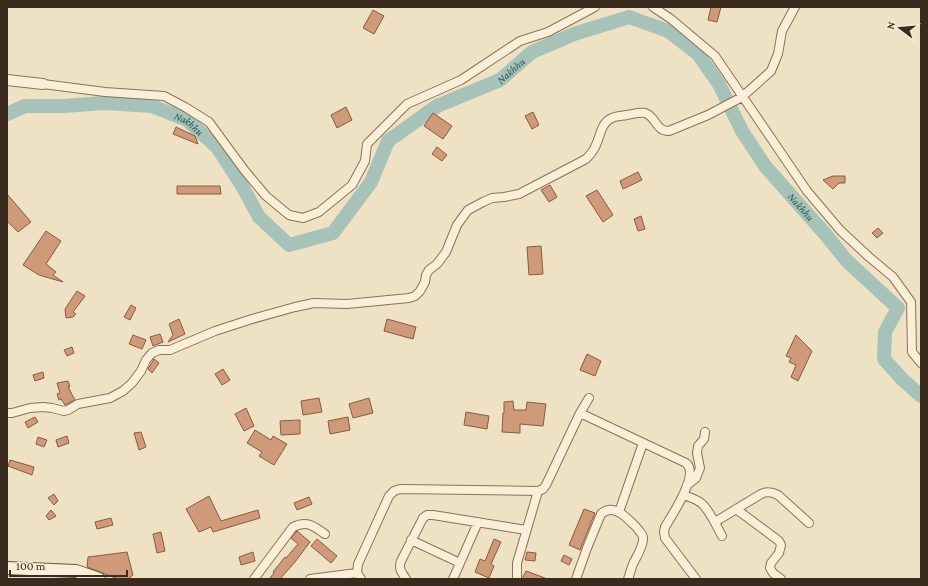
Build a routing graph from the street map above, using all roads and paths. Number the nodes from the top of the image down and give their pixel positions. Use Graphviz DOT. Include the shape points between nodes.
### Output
graph roads {
  1 [pos="595,7"];
  2 [pos="653,7"];
  3 [pos="795,7"];
  4 [pos="7,80"];
  5 [pos="43,84"];
  6 [pos="740,98"];
  7 [pos="921,363"];
  8 [pos="589,398"];
  9 [pos="7,413"];
  10 [pos="580,413"];
  11 [pos="705,432"];
  12 [pos="643,443"];
  13 [pos="687,485"];
  14 [pos="538,491"];
  15 [pos="683,495"];
  16 [pos="736,509"];
  17 [pos="619,512"];
  18 [pos="478,522"];
  19 [pos="715,522"];
  20 [pos="809,523"];
  21 [pos="526,530"];
  22 [pos="325,534"];
  23 [pos="722,536"];
  24 [pos="411,540"];
  25 [pos="460,563"];
  26 [pos="7,568"];
  27 [pos="359,576"];
  28 [pos="99,579"];
  29 [pos="254,579"];
  30 [pos="310,579"];
  31 [pos="406,579"];
  32 [pos="453,579"];
  33 [pos="517,579"];
  34 [pos="576,579"];
  35 [pos="628,579"];
  36 [pos="696,579"];
  37 [pos="781,579"];
  1 -- 5 [label="street" via="548,32 520,41 461,80 407,104 367,144 364,161 352,185 319,212 303,218 288,215 266,196 244,171 209,122 186,107 164,96"];
  2 -- 6 [label="street" via="715,56"];
  3 -- 6 [label="street" via="782,31 778,54 771,71"];
  4 -- 5 [label="street"];
  6 -- 7 [label="street" via="807,191 840,230 893,277 911,302 912,352"];
  6 -- 9 [label="street" via="669,131 660,129 645,113 611,118 605,122 595,147 586,159 519,194 492,198 468,210 457,225 446,252 426,274 425,282 415,296 347,304 314,303 252,319 170,350 152,353 132,383 123,392 110,398 78,404 64,411 43,407"];
  8 -- 10 [label="street"];
  10 -- 12 [label="street"];
  10 -- 14 [label="street" via="546,486"];
  11 -- 13 [label="street" via="697,453 700,468 696,478"];
  12 -- 13 [label="street" via="686,463 690,470"];
  12 -- 17 [label="street"];
  13 -- 15 [label="street"];
  14 -- 21 [label="street"];
  14 -- 27 [label="street" via="394,491 386,502 358,564"];
  15 -- 19 [label="street" via="703,504"];
  15 -- 36 [label="street" via="664,532 665,538"];
  16 -- 19 [label="street"];
  16 -- 20 [label="street" via="764,492 773,492"];
  16 -- 37 [label="street" via="781,545 770,568"];
  17 -- 34 [label="street" via="610,510 602,514"];
  17 -- 35 [label="street" via="627,517 643,538 643,544"];
  18 -- 21 [label="street"];
  18 -- 24 [label="street" via="427,515"];
  18 -- 25 [label="street"];
  19 -- 23 [label="street"];
  21 -- 33 [label="street" via="517,563"];
  22 -- 29 [label="street" via="313,526 301,524 293,528"];
  24 -- 25 [label="street"];
  24 -- 31 [label="street" via="399,565"];
  25 -- 32 [label="street"];
  26 -- 28 [label="main road" via="76,571"];
  27 -- 30 [label="street"];
}
